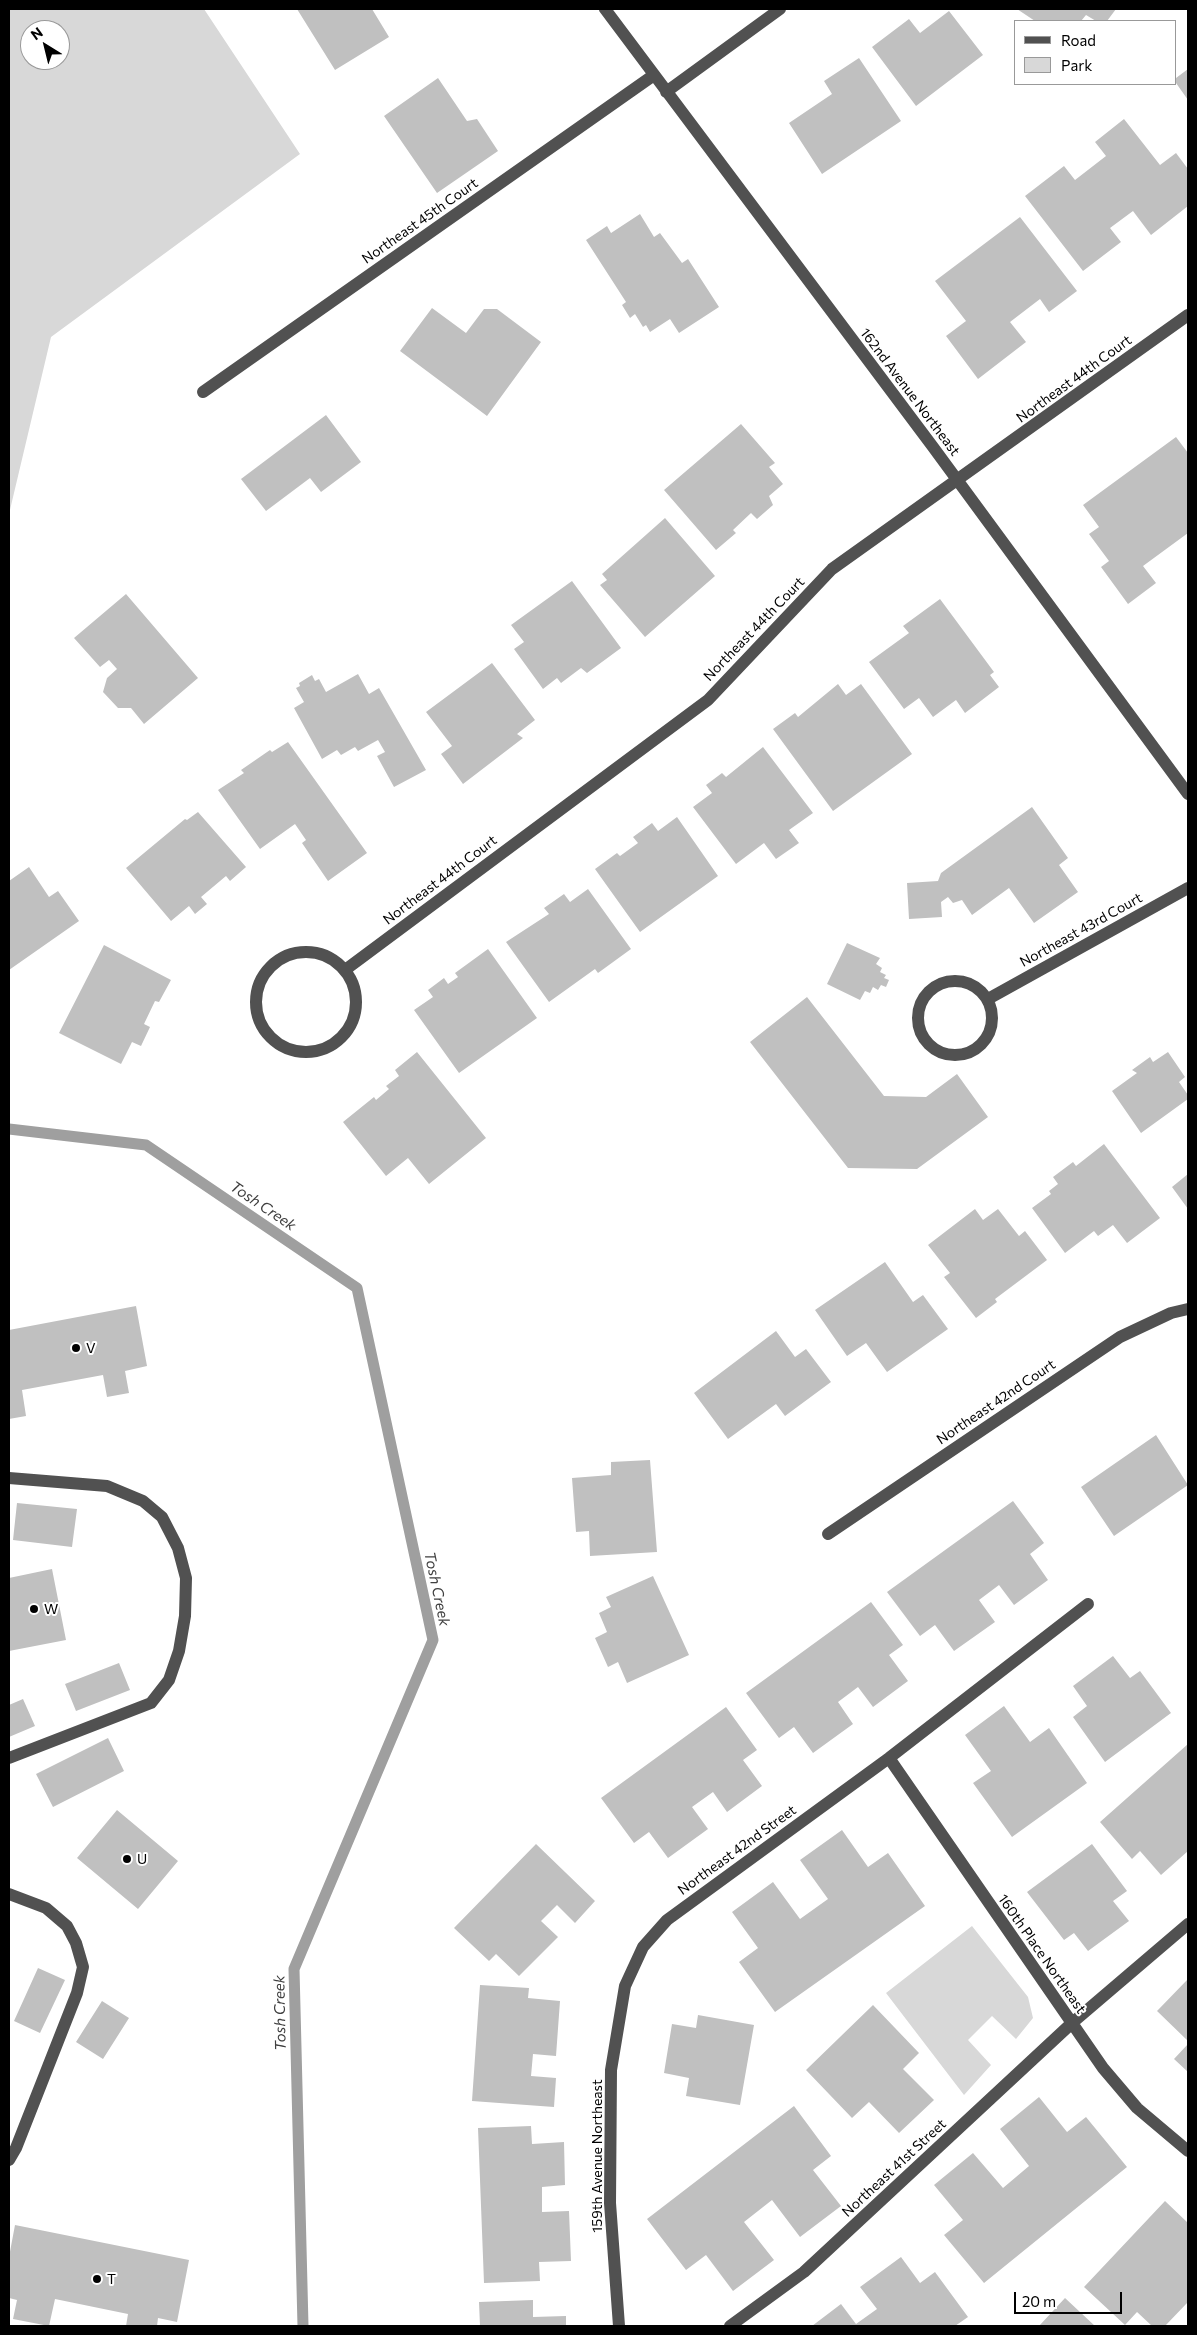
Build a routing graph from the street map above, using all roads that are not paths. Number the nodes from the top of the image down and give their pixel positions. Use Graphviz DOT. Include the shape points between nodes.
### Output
graph roads {
  1 [pos="605,9"];
  2 [pos="780,9"];
  3 [pos="654,75"];
  4 [pos="666,92"];
  5 [pos="1188,315"];
  6 [pos="203,392"];
  7 [pos="958,481"];
  8 [pos="1188,794"];
  9 [pos="1188,888"];
  10 [pos="345,970"];
  11 [pos="988,999"];
  12 [pos="1188,1309"];
  13 [pos="9,1478"];
  14 [pos="828,1534"];
  15 [pos="1088,1604"];
  16 [pos="9,1758"];
  17 [pos="889,1758"];
  18 [pos="9,1894"];
  19 [pos="1188,1924"];
  20 [pos="625,1986"];
  21 [pos="1072,2023"];
  22 [pos="1188,2151"];
  23 [pos="9,2160"];
  24 [pos="619,2326"];
  25 [pos="730,2326"];
  1 -- 3 [label="street, 162nd Avenue Northeast"];
  2 -- 4 [label="street"];
  3 -- 4 [label="street, 162nd Avenue Northeast"];
  3 -- 6 [label="street, Northeast 45th Court"];
  4 -- 7 [label="street, 162nd Avenue Northeast"];
  5 -- 7 [label="street, Northeast 44th Court"];
  7 -- 8 [label="street, 162nd Avenue Northeast"];
  7 -- 10 [label="street, Northeast 44th Court" via="832,570 708,700"];
  9 -- 11 [label="street, Northeast 43rd Court"];
  10 -- 10 [label="street" via="333,959 319,953 301,952 285,956 270,966 260,981 256,997 257,1015 265,1031 293,1050 310,1052 339,1040 355,1014 353,983"];
  11 -- 11 [label="street" via="978,988 965,982 951,980 937,985 919,1008 918,1022 923,1037 932,1048 946,1054 960,1055 974,1050 985,1041 992,1027"];
  12 -- 14 [label="street, Northeast 42nd Court" via="1120,1337"];
  13 -- 16 [label="street" via="107,1486 143,1501 162,1517 178,1548 186,1578 185,1616 179,1651 169,1680 151,1703"];
  15 -- 17 [label="street"];
  17 -- 20 [label="street, Northeast 42nd Street" via="667,1920 643,1947"];
  17 -- 21 [label="street, 160th Place Northeast"];
  18 -- 23 [label="street" via="46,1908 67,1926 83,1968 74,2002"];
  19 -- 21 [label="street, Northeast 41st Street"];
  20 -- 24 [label="street, 159th Avenue Northeast" via="611,2070 610,2203"];
  21 -- 22 [label="street, 160th Place Northeast" via="1136,2108"];
  21 -- 25 [label="street, Northeast 41st Street" via="804,2272"];
}
